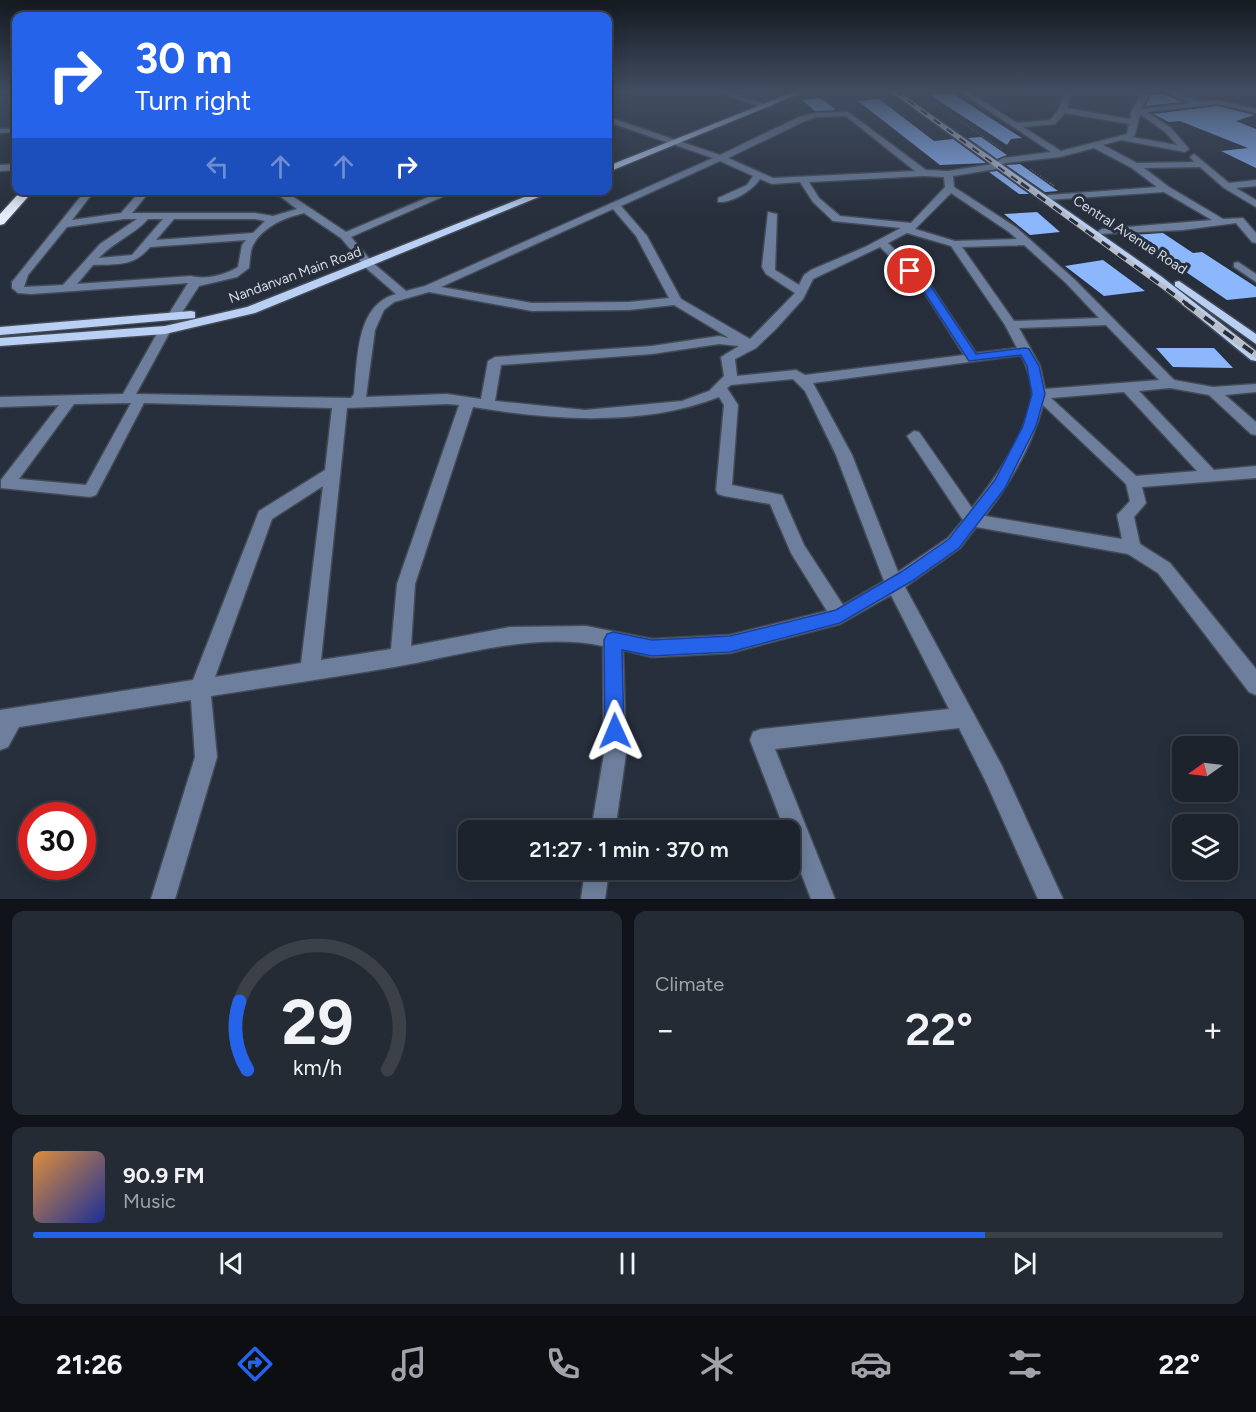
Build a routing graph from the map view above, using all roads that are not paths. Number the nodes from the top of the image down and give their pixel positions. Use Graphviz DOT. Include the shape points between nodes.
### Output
graph roads {
  1 [pos="644,133"];
  2 [pos="688,133"];
  3 [pos="694,133"];
  4 [pos="773,133"];
  5 [pos="870,133"];
  6 [pos="955,133"];
  7 [pos="959,133"];
  8 [pos="1028,133"];
  9 [pos="1132,133"];
  10 [pos="1171,133"];
  11 [pos="1122,138"];
  12 [pos="669,142"];
  13 [pos="1095,145"];
  14 [pos="1185,149"];
  15 [pos="1060,154"];
  16 [pos="721,158"];
  17 [pos="612,163"];
  18 [pos="1000,163"];
  19 [pos="1201,164"];
  20 [pos="1135,166"];
  21 [pos="612,167"];
  22 [pos="924,173"];
  23 [pos="948,174"];
  24 [pos="759,175"];
  25 [pos="802,179"];
  26 [pos="1256,183"];
  27 [pos="1227,186"];
  28 [pos="950,188"];
  29 [pos="1166,189"];
  30 [pos="12,195"];
  31 [pos="24,195"];
  32 [pos="87,195"];
  33 [pos="142,195"];
  34 [pos="283,195"];
  35 [pos="435,195"];
  36 [pos="443,195"];
  37 [pos="528,195"];
  38 [pos="539,195"];
  39 [pos="438,197"];
  40 [pos="1049,197"];
  41 [pos="721,200"];
  42 [pos="1256,204"];
  43 [pos="614,205"];
  44 [pos="0,208"];
  45 [pos="1241,208"];
  46 [pos="304,210"];
  47 [pos="772,214"];
  48 [pos="123,216"];
  49 [pos="145,216"];
  50 [pos="171,216"];
  51 [pos="272,219"];
  52 [pos="0,221"];
  53 [pos="1223,223"];
  54 [pos="64,224"];
  55 [pos="910,228"];
  56 [pos="1102,232"];
  57 [pos="255,236"];
  58 [pos="345,236"];
  59 [pos="1256,240"];
  60 [pos="1026,242"];
  61 [pos="882,243"];
  62 [pos="147,244"];
  63 [pos="956,244"];
  64 [pos="91,262"];
  65 [pos="367,263"];
  66 [pos="1238,265"];
  67 [pos="1256,279"];
  68 [pos="195,283"];
  69 [pos="67,288"];
  70 [pos="429,288"];
  71 [pos="802,292"];
  72 [pos="404,295"];
  73 [pos="676,301"];
  74 [pos="173,317"];
  75 [pos="1108,321"];
  76 [pos="1011,325"];
  77 [pos="165,330"];
  78 [pos="0,331"];
  79 [pos="1256,340"];
  80 [pos="0,342"];
  81 [pos="751,345"];
  82 [pos="1025,351"];
  83 [pos="1256,357"];
  84 [pos="973,358"];
  85 [pos="803,381"];
  86 [pos="1170,384"];
  87 [pos="724,385"];
  88 [pos="1128,388"];
  89 [pos="1256,388"];
  90 [pos="1213,391"];
  91 [pos="1039,394"];
  92 [pos="134,398"];
  93 [pos="70,400"];
  94 [pos="468,401"];
  95 [pos="0,402"];
  96 [pos="347,403"];
  97 [pos="487,405"];
  98 [pos="1256,430"];
  99 [pos="914,436"];
  100 [pos="1256,472"];
  101 [pos="333,473"];
  102 [pos="1210,475"];
  103 [pos="1132,482"];
  104 [pos="972,520"];
  105 [pos="1132,548"];
  106 [pos="894,584"];
  107 [pos="840,616"];
  108 [pos="613,640"];
  109 [pos="400,657"];
  110 [pos="310,671"];
  111 [pos="1256,685"];
  112 [pos="200,689"];
  113 [pos="964,717"];
  114 [pos="7,719"];
  115 [pos="0,739"];
  116 [pos="605,820"];
  117 [pos="596,880"];
  118 [pos="163,899"];
  119 [pos="593,899"];
  120 [pos="823,899"];
  121 [pos="1051,899"];
  1 -- 12 [label="street"];
  2 -- 12 [label="main road"];
  3 -- 12 [label="main road"];
  4 -- 16 [label="street"];
  5 -- 22 [label="street"];
  6 -- 18 [label="main road"];
  7 -- 18 [label="main road, Central Avenue Road"];
  8 -- 15 [label="street"];
  9 -- 11 [label="street"];
  10 -- 14 [label="street"];
  11 -- 13 [label="street"];
  11 -- 14 [label="street"];
  12 -- 16 [label="street"];
  12 -- 17 [label="main road"];
  12 -- 21 [label="main road"];
  13 -- 15 [label="street"];
  13 -- 20 [label="street"];
  14 -- 19 [label="street"];
  15 -- 18 [label="street"];
  16 -- 24 [label="street"];
  16 -- 43 [label="street"];
  18 -- 23 [label="street"];
  18 -- 40 [label="main road, Central Avenue Road"];
  18 -- 83 [label="main road"];
  19 -- 20 [label="street"];
  19 -- 27 [label="street"];
  20 -- 29 [label="street"];
  22 -- 23 [label="street"];
  22 -- 25 [label="street"];
  23 -- 28 [label="street"];
  24 -- 25 [label="street" via="772,181"];
  24 -- 41 [label="street" via="750,187"];
  25 -- 55 [label="street" via="816,200 837,219"];
  26 -- 27 [label="street"];
  27 -- 45 [label="street"];
  28 -- 55 [label="street"];
  28 -- 60 [label="street"];
  29 -- 40 [label="street"];
  29 -- 53 [label="street"];
  30 -- 44 [label="highway"];
  31 -- 52 [label="highway"];
  32 -- 54 [label="street"];
  33 -- 48 [label="street"];
  34 -- 46 [label="street"];
  35 -- 39 [label="street"];
  36 -- 39 [label="street"];
  37 -- 65 [label="main road"];
  38 -- 65 [label="main road, Nandanvan Main Road"];
  39 -- 58 [label="street"];
  40 -- 56 [label="main road, Central Avenue Road"];
  42 -- 45 [label="street"];
  43 -- 70 [label="street"];
  43 -- 73 [label="street" via="636,227"];
  45 -- 53 [label="street"];
  45 -- 59 [label="street"];
  46 -- 51 [label="street"];
  46 -- 58 [label="street"];
  47 -- 71 [label="street" via="768,267"];
  48 -- 49 [label="street"];
  48 -- 54 [label="street"];
  49 -- 50 [label="street"];
  49 -- 64 [label="street" via="104,246"];
  50 -- 51 [label="street"];
  50 -- 62 [label="street"];
  51 -- 57 [label="street"];
  53 -- 56 [label="street"];
  54 -- 69 [label="street" via="24,273 18,288"];
  55 -- 61 [label="street"];
  55 -- 63 [label="street"];
  56 -- 79 [label="main road, Central Avenue Road" via="1213,306"];
  57 -- 62 [label="street"];
  57 -- 68 [label="street" via="244,251 243,268 233,275"];
  58 -- 65 [label="street"];
  60 -- 63 [label="street"];
  60 -- 75 [label="street"];
  61 -- 71 [label="street" via="815,272 808,277"];
  61 -- 84 [label="street" via="925,285"];
  62 -- 64 [label="street" via="128,260"];
  63 -- 76 [label="street"];
  64 -- 69 [label="street"];
  65 -- 72 [label="street"];
  65 -- 74 [label="main road" via="222,310"];
  65 -- 77 [label="main road, Nandanvan Main Road" via="251,310"];
  66 -- 67 [label="street"];
  68 -- 69 [label="street" via="191,279"];
  68 -- 74 [label="street"];
  70 -- 72 [label="street"];
  70 -- 73 [label="street" via="532,307 629,306"];
  71 -- 81 [label="street"];
  72 -- 96 [label="street" via="378,308 370,326 361,395"];
  73 -- 81 [label="street"];
  74 -- 78 [label="main road"];
  75 -- 76 [label="street"];
  75 -- 86 [label="street"];
  76 -- 82 [label="street"];
  77 -- 80 [label="main road, Nandanvan Main Road"];
  77 -- 92 [label="street"];
  81 -- 87 [label="street" via="728,357 731,377"];
  81 -- 97 [label="street" via="719,340 652,350 495,361"];
  82 -- 84 [label="street"];
  82 -- 91 [label="street"];
  84 -- 85 [label="street"];
  85 -- 87 [label="street" via="796,374"];
  85 -- 106 [label="street" via="812,389 844,455"];
  86 -- 88 [label="street"];
  86 -- 90 [label="street"];
  87 -- 97 [label="street" via="702,400 684,405 585,415"];
  87 -- 107 [label="street" via="731,405 724,490 776,499 797,548"];
  88 -- 91 [label="street"];
  88 -- 102 [label="street"];
  89 -- 90 [label="street"];
  90 -- 98 [label="street"];
  91 -- 103 [label="street"];
  91 -- 104 [label="street" via="1030,426 1000,484"];
  92 -- 93 [label="street"];
  92 -- 93 [label="street" via="90,491 7,484"];
  92 -- 96 [label="street"];
  93 -- 95 [label="street"];
  94 -- 96 [label="street"];
  94 -- 97 [label="street"];
  94 -- 109 [label="street" via="406,584"];
  96 -- 101 [label="street"];
  99 -- 104 [label="street"];
  100 -- 102 [label="street"];
  101 -- 110 [label="street"];
  101 -- 112 [label="street" via="265,515"];
  102 -- 103 [label="street"];
  103 -- 105 [label="street" via="1138,503 1125,515"];
  104 -- 105 [label="street"];
  104 -- 106 [label="street" via="954,543"];
  105 -- 111 [label="street" via="1164,568"];
  106 -- 107 [label="street"];
  106 -- 113 [label="street"];
  107 -- 108 [label="street" via="730,644 652,648"];
  108 -- 109 [label="street" via="586,634 510,636"];
  108 -- 116 [label="street" via="615,753"];
  109 -- 110 [label="street"];
  110 -- 112 [label="street"];
  112 -- 114 [label="street"];
  112 -- 118 [label="street" via="206,757"];
  113 -- 120 [label="street" via="761,740"];
  113 -- 121 [label="street"];
  114 -- 115 [label="street"];
  117 -- 119 [label="street"];
}
